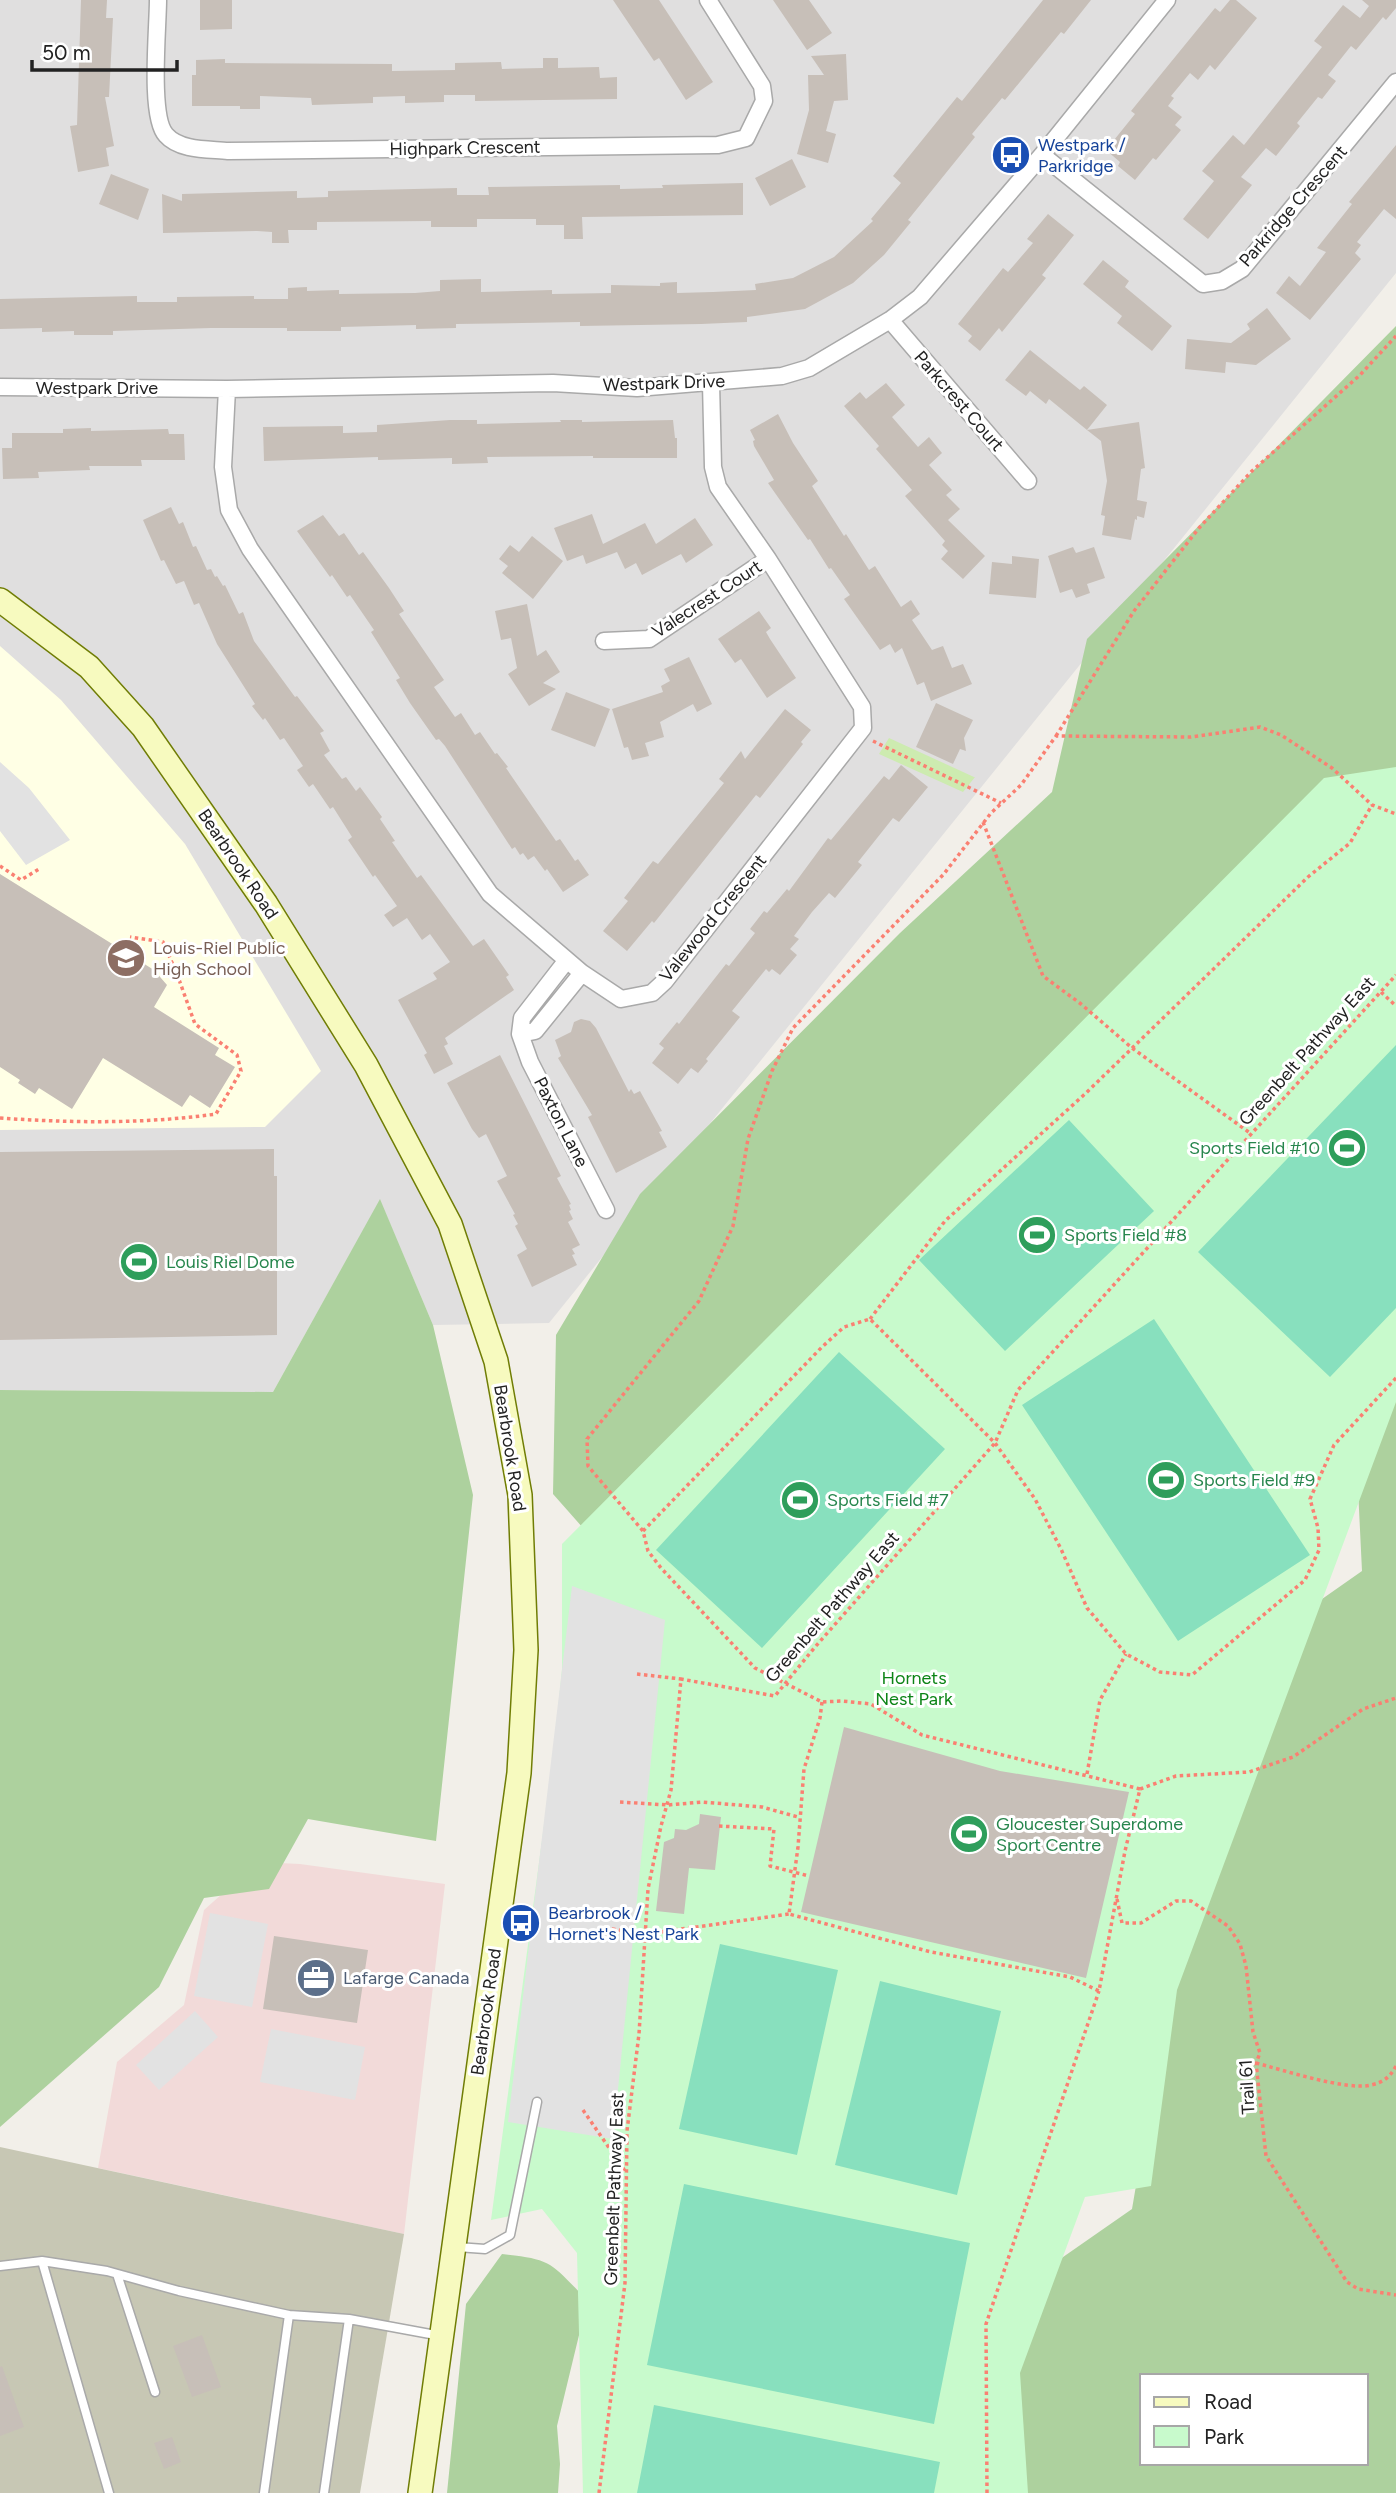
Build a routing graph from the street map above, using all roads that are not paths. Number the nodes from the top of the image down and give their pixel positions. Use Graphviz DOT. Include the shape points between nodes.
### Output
graph roads {
  1 [pos="158,0"];
  2 [pos="708,0"];
  3 [pos="1167,0"];
  4 [pos="1396,82"];
  5 [pos="1042,155"];
  6 [pos="890,320"];
  7 [pos="711,383"];
  8 [pos="0,387"];
  9 [pos="227,389"];
  10 [pos="1028,481"];
  11 [pos="768,559"];
  12 [pos="0,600"];
  13 [pos="604,641"];
  14 [pos="567,960"];
  15 [pos="582,973"];
  16 [pos="520,1034"];
  17 [pos="606,1210"];
  18 [pos="537,2102"];
  19 [pos="453,2247"];
  20 [pos="42,2261"];
  21 [pos="0,2266"];
  22 [pos="117,2274"];
  23 [pos="289,2315"];
  24 [pos="349,2319"];
  25 [pos="441,2336"];
  26 [pos="155,2392"];
  27 [pos="109,2493"];
  28 [pos="264,2493"];
  29 [pos="324,2493"];
  30 [pos="420,2493"];
  1 -- 2 [label="street, Highpark Crescent" via="156,114 165,135 184,146 228,151 718,145 746,138 764,100 762,86"];
  3 -- 5 [label="street, Westpark Drive"];
  4 -- 5 [label="street, Parkridge Crescent" via="1242,269 1222,281 1203,284"];
  5 -- 6 [label="street, Westpark Drive" via="920,297"];
  6 -- 7 [label="street, Westpark Drive" via="809,368 782,376"];
  6 -- 10 [label="street, Parkcrest Court"];
  7 -- 9 [label="street, Westpark Drive" via="637,388 553,383"];
  7 -- 11 [label="street" via="713,467 718,487"];
  8 -- 9 [label="street, Westpark Drive"];
  9 -- 14 [label="street, Valewood Crescent" via="223,467 229,510 250,550 490,894"];
  11 -- 13 [label="street, Valecrest Court" via="649,639"];
  11 -- 15 [label="street, Valewood Crescent" via="862,707 863,727 666,981 652,993 621,999"];
  12 -- 19 [label="street, Bearbrook Road" via="89,667 144,727 266,904 366,1065 450,1224 496,1361 520,1495 526,1650 519,1773"];
  14 -- 15 [label="street, Valewood Crescent"];
  14 -- 16 [label="street" via="522,1018"];
  15 -- 16 [label="street" via="535,1031"];
  16 -- 17 [label="street, Paxton Lane"];
  18 -- 19 [label="lane" via="510,2235 485,2249"];
  19 -- 25 [label="street, Bearbrook Road"];
  20 -- 21 [label="lane"];
  20 -- 22 [label="lane"];
  20 -- 27 [label="lane"];
  22 -- 23 [label="lane"];
  22 -- 26 [label="lane"];
  23 -- 24 [label="lane"];
  23 -- 28 [label="lane"];
  24 -- 25 [label="lane"];
  24 -- 29 [label="lane"];
  25 -- 30 [label="street, Bearbrook Road"];
}
